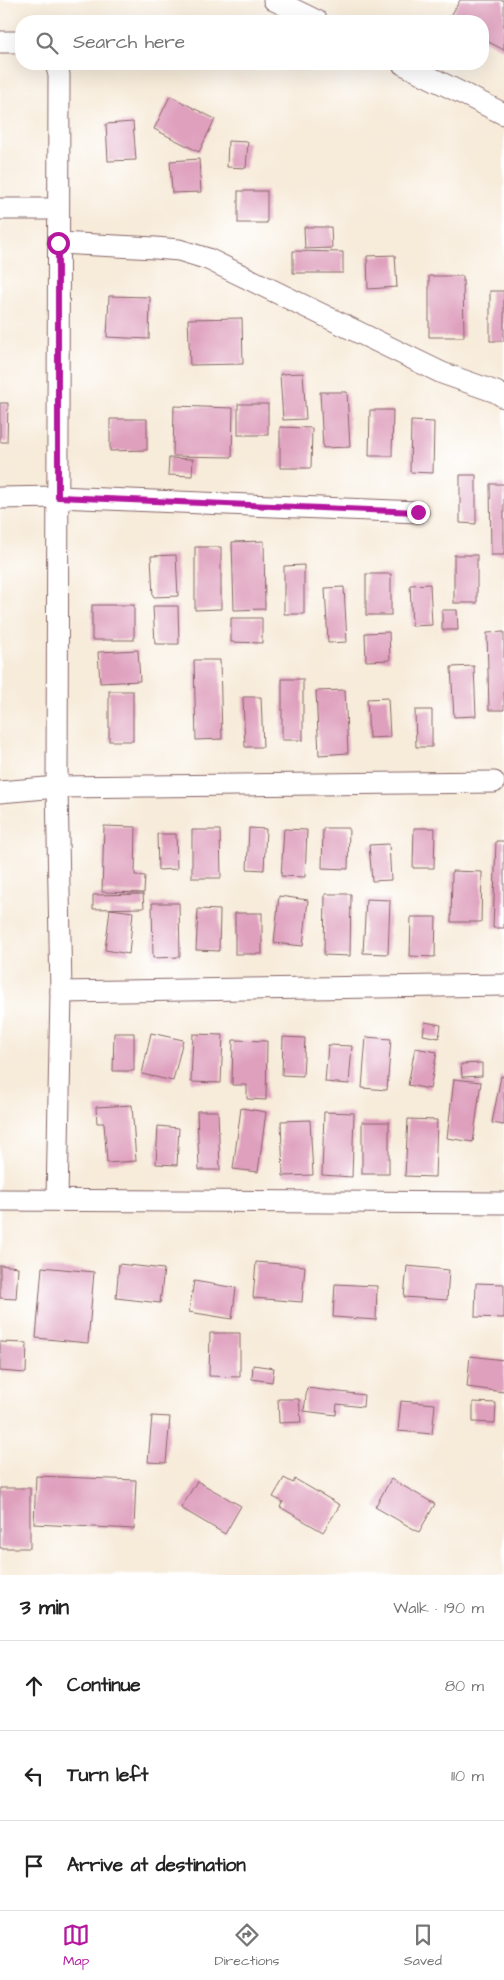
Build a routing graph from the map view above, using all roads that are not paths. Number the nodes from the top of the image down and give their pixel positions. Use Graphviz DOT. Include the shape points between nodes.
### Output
graph roads {
  1 [pos="274,0"];
  2 [pos="305,15"];
  3 [pos="0,42"];
  4 [pos="15,42"];
  5 [pos="57,70"];
  6 [pos="415,70"];
  7 [pos="504,114"];
  8 [pos="0,209"];
  9 [pos="57,209"];
  10 [pos="58,243"];
  11 [pos="504,397"];
  12 [pos="58,497"];
  13 [pos="0,498"];
  14 [pos="418,512"];
  15 [pos="494,782"];
  16 [pos="57,786"];
  17 [pos="0,792"];
  18 [pos="504,985"];
  19 [pos="61,992"];
  20 [pos="0,1200"];
  21 [pos="57,1200"];
  22 [pos="504,1203"];
  1 -- 2 [label="street"];
  3 -- 4 [label="street"];
  5 -- 9 [label="street"];
  6 -- 7 [label="street"];
  8 -- 9 [label="street"];
  9 -- 10 [label="street"];
  10 -- 11 [label="street" via="179,250 208,259 442,373"];
  10 -- 12 [label="street"];
  12 -- 13 [label="street"];
  12 -- 14 [label="street"];
  12 -- 16 [label="street"];
  15 -- 16 [label="street"];
  16 -- 17 [label="street"];
  16 -- 19 [label="street"];
  18 -- 19 [label="street"];
  19 -- 21 [label="street"];
  20 -- 21 [label="street"];
  21 -- 22 [label="street"];
}
